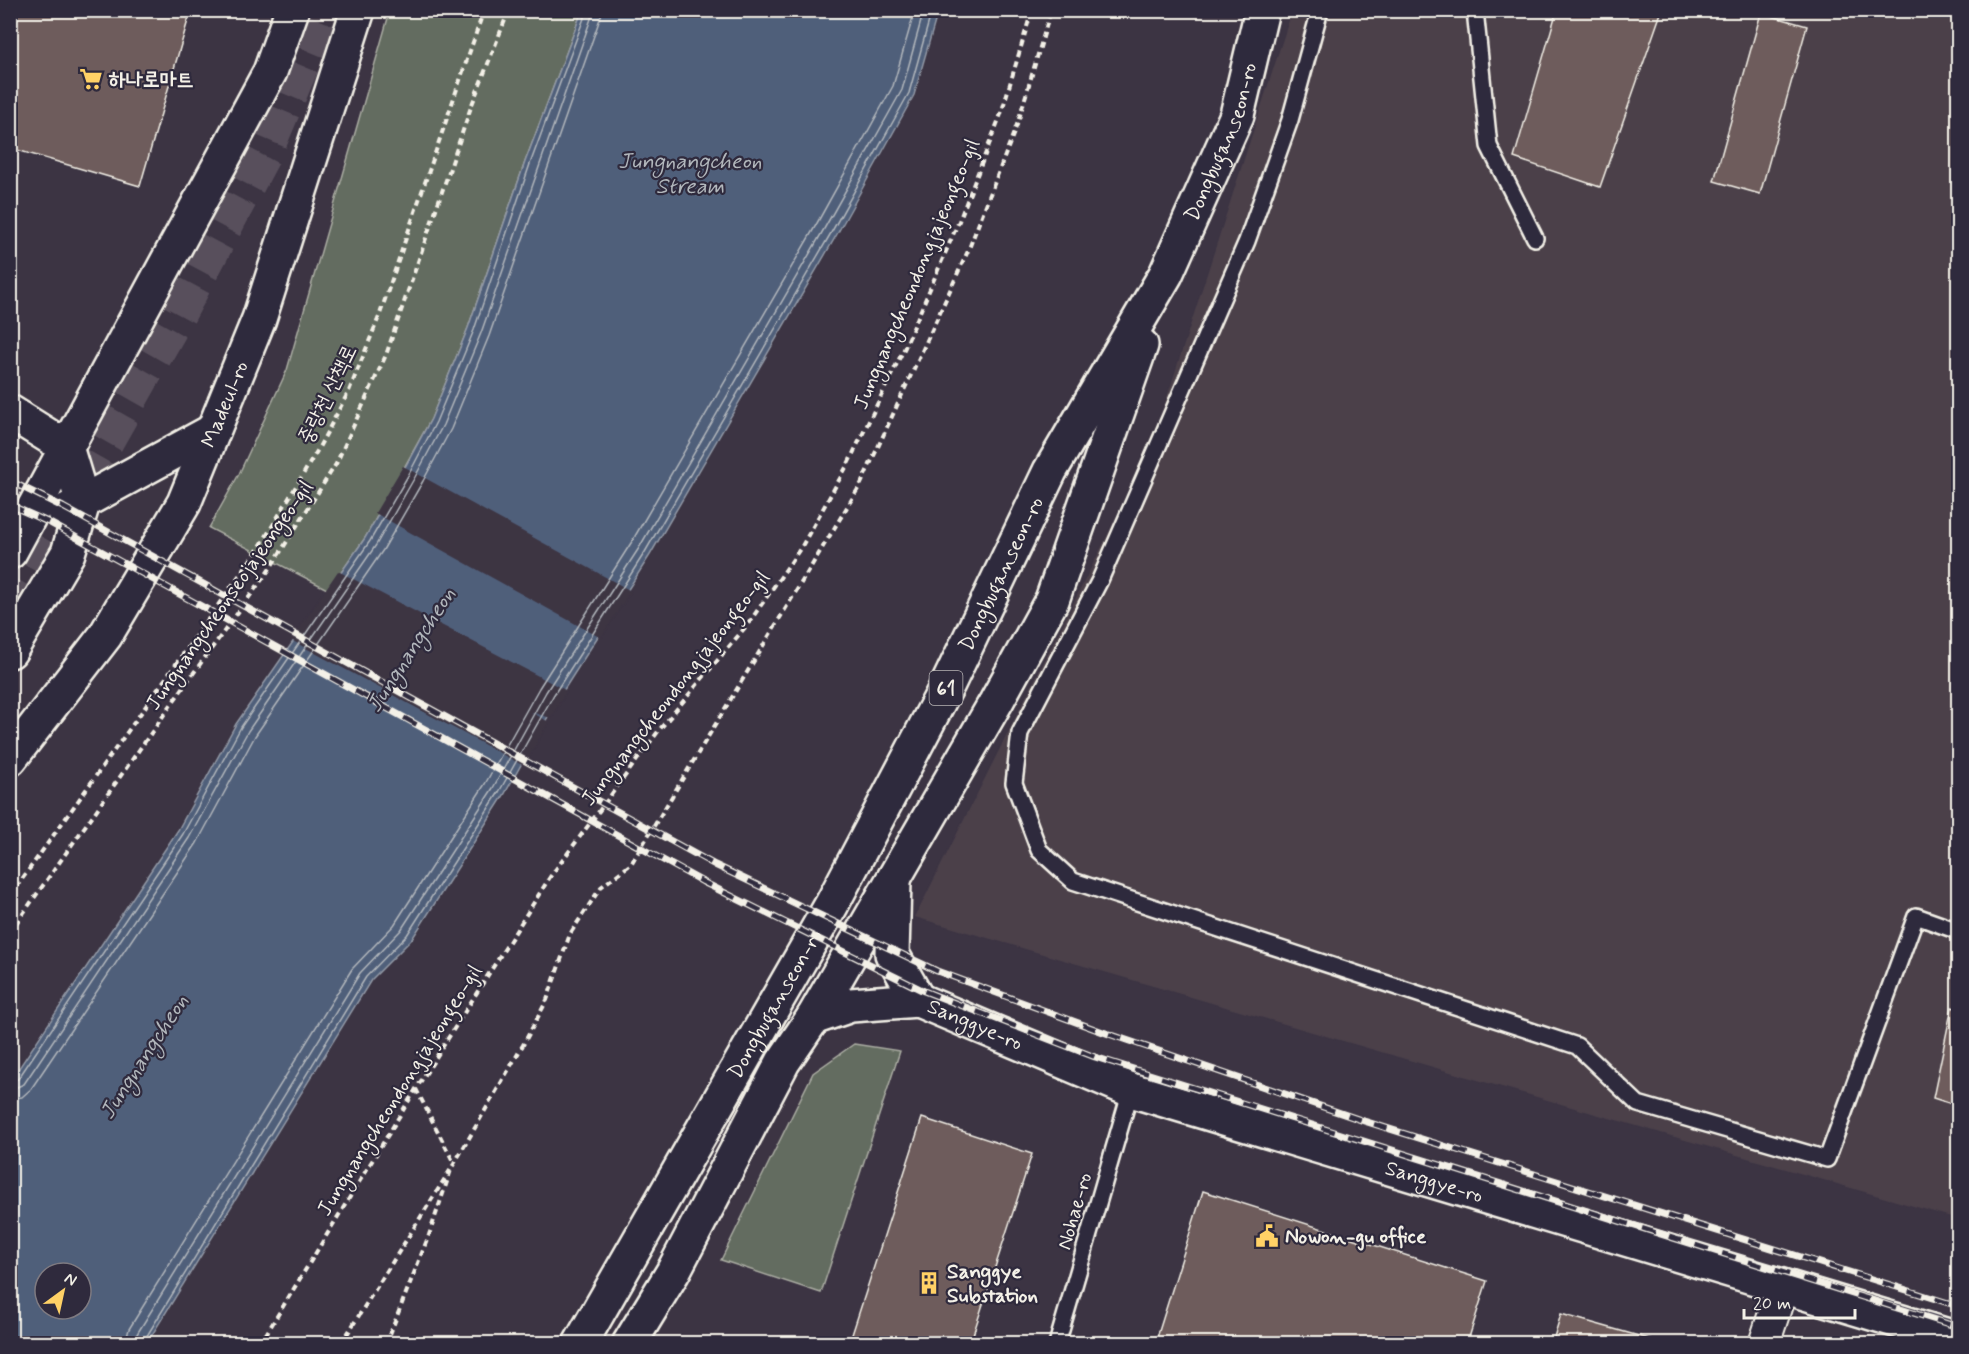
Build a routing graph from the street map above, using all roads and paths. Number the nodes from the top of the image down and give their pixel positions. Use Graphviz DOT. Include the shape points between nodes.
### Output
graph roads {
  1 [pos="292,10"];
  2 [pos="358,10"];
  3 [pos="484,10"];
  4 [pos="509,10"];
  5 [pos="1032,10"];
  6 [pos="1051,10"];
  7 [pos="1262,10"];
  8 [pos="1320,10"];
  9 [pos="1474,11"];
  10 [pos="1535,238"];
  11 [pos="1166,274"];
  12 [pos="10,412"];
  13 [pos="211,432"];
  14 [pos="66,447"];
  15 [pos="83,503"];
  16 [pos="14,538"];
  17 [pos="10,651"];
  18 [pos="10,759"];
  19 [pos="894,877"];
  20 [pos="10,896"];
  21 [pos="1959,931"];
  22 [pos="10,932"];
  23 [pos="918,1000"];
  24 [pos="813,1018"];
  25 [pos="416,1089"];
  26 [pos="1131,1090"];
  27 [pos="454,1164"];
  28 [pos="1783,1286"];
  29 [pos="1959,1339"];
  30 [pos="260,1344"];
  31 [pos="341,1344"];
  32 [pos="386,1344"];
  33 [pos="580,1344"];
  34 [pos="629,1344"];
  35 [pos="1057,1344"];
  36 [pos="1764,1344"];
  1 -- 14 [label="main road" via="270,72"];
  2 -- 13 [label="main road, Madeul-ro" via="259,319"];
  3 -- 20 [label="path, 중랑천 산책로" via="379,317 349,392 261,545"];
  4 -- 22 [label="path, Jungnangcheonseojajeongeo-gil" via="471,107 386,355 336,464 269,570"];
  5 -- 25 [label="path, Jungnangcheondongjajeongeo-gil" via="1001,114 905,348 802,546 748,624 660,729 550,877"];
  6 -- 27 [label="path" via="1018,122 968,251 861,484 631,864 601,887 570,934 546,1000"];
  7 -- 11 [label="main road, Dongbuganseon-ro / 61" via="1237,115"];
  8 -- 21 [label="lane" via="1290,120 1247,241 1100,580 1020,733 1014,783 1039,850 1073,881 1577,1046 1638,1104 1827,1159 1916,916"];
  9 -- 10 [label="lane" via="1490,146"];
  11 -- 19 [label="main road" via="1052,600"];
  11 -- 33 [label="main road, Dongbuganseon-ro / 61" via="1050,471 948,684 832,904"];
  12 -- 14 [label="main road"];
  13 -- 15 [label="main road"];
  13 -- 18 [label="main road, Madeul-ro" via="184,503 105,636"];
  14 -- 15 [label="main road"];
  14 -- 16 [label="main road"];
  15 -- 16 [label="main road"];
  15 -- 17 [label="main road" via="68,553"];
  19 -- 23 [label="main road" via="892,954"];
  19 -- 24 [label="main road"];
  23 -- 24 [label="main road" via="851,1005"];
  23 -- 26 [label="main road, Sanggye-ro"];
  24 -- 34 [label="main road" via="783,1062 673,1272"];
  25 -- 27 [label="path"];
  25 -- 30 [label="path, Jungnangcheondongjajeongeo-gil"];
  26 -- 28 [label="main road, Sanggye-ro"];
  26 -- 35 [label="lane, Nohae-ro"];
  27 -- 31 [label="path"];
  27 -- 32 [label="path"];
  28 -- 29 [label="main road, Sanggye-ro"];
  28 -- 36 [label="street"];
}
